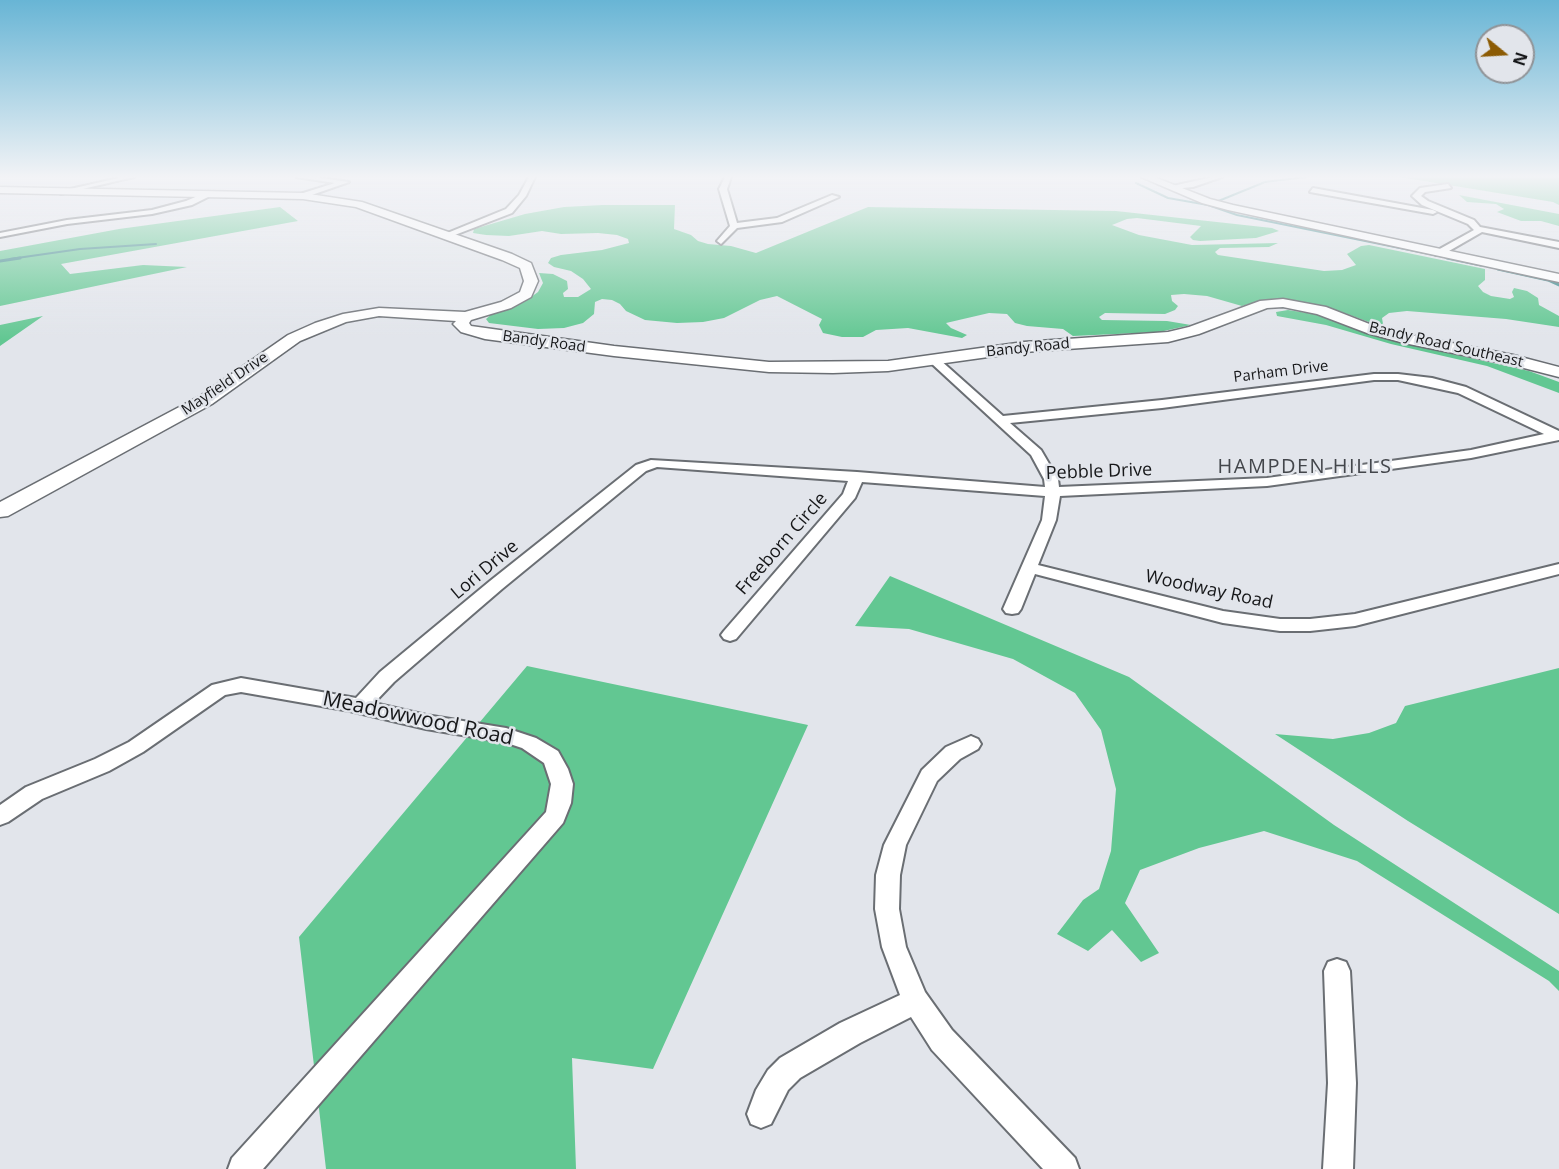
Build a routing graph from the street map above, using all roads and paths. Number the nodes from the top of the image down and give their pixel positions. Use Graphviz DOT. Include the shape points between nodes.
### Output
graph roads {
  1 [pos="18,232"];
  2 [pos="432,232"];
  3 [pos="456,232"];
  4 [pos="729,232"];
  5 [pos="1340,232"];
  6 [pos="1478,232"];
  7 [pos="1492,232"];
  8 [pos="0,235"];
  9 [pos="444,236"];
  10 [pos="721,241"];
  11 [pos="1559,245"];
  12 [pos="1439,253"];
  13 [pos="1559,278"];
  14 [pos="1264,304"];
  15 [pos="466,317"];
  16 [pos="935,361"];
  17 [pos="1559,372"];
  18 [pos="999,420"];
  19 [pos="1558,436"];
  20 [pos="640,468"];
  21 [pos="857,476"];
  22 [pos="1053,492"];
  23 [pos="0,511"];
  24 [pos="1029,568"];
  25 [pos="1559,569"];
  26 [pos="1012,609"];
  27 [pos="730,635"];
  28 [pos="360,706"];
  29 [pos="971,744"];
  30 [pos="0,816"];
  31 [pos="1337,971"];
  32 [pos="916,1001"];
  33 [pos="761,1114"];
  34 [pos="243,1169"];
  35 [pos="1064,1169"];
  36 [pos="1338,1169"];
  1 -- 8 [label="street"];
  2 -- 9 [label="street, Bandy Road"];
  3 -- 9 [label="street"];
  4 -- 10 [label="street"];
  5 -- 12 [label="street"];
  6 -- 12 [label="street"];
  7 -- 11 [label="street"];
  9 -- 15 [label="street, Bandy Road" via="517,261 531,275 530,287 521,297"];
  12 -- 13 [label="street"];
  14 -- 16 [label="street, Bandy Road" via="1179,334 1024,347"];
  14 -- 17 [label="street, Bandy Road Southeast" via="1312,307 1386,334"];
  15 -- 16 [label="street, Bandy Road" via="462,327 485,334 733,363 833,368"];
  15 -- 23 [label="street, Mayfield Drive" via="379,312 320,326 294,338 206,400"];
  16 -- 18 [label="street"];
  18 -- 19 [label="street, Parham Drive" via="1398,377 1462,390"];
  18 -- 22 [label="street" via="1040,458"];
  19 -- 22 [label="street, Pebble Drive" via="1268,483"];
  20 -- 21 [label="street, Pebble Drive" via="666,462"];
  20 -- 28 [label="street, Lori Drive" via="387,677"];
  21 -- 22 [label="street, Pebble Drive"];
  21 -- 27 [label="street, Freeborn Circle" via="850,495"];
  22 -- 24 [label="street" via="1049,520"];
  24 -- 25 [label="street, Woodway Road" via="1223,617 1280,625 1355,620"];
  24 -- 26 [label="street"];
  28 -- 30 [label="street, Meadowwood Road" via="249,686 229,687 206,698 136,747 34,793"];
  28 -- 34 [label="street, Meadowwood Road" via="529,743 551,757 558,769 562,784 560,803 543,832"];
  29 -- 32 [label="street" via="952,753 929,776 895,845 888,875 887,909 894,947"];
  31 -- 36 [label="street" via="1342,1083"];
  32 -- 33 [label="street" via="790,1068 778,1080"];
  32 -- 35 [label="street" via="942,1040"];
}
